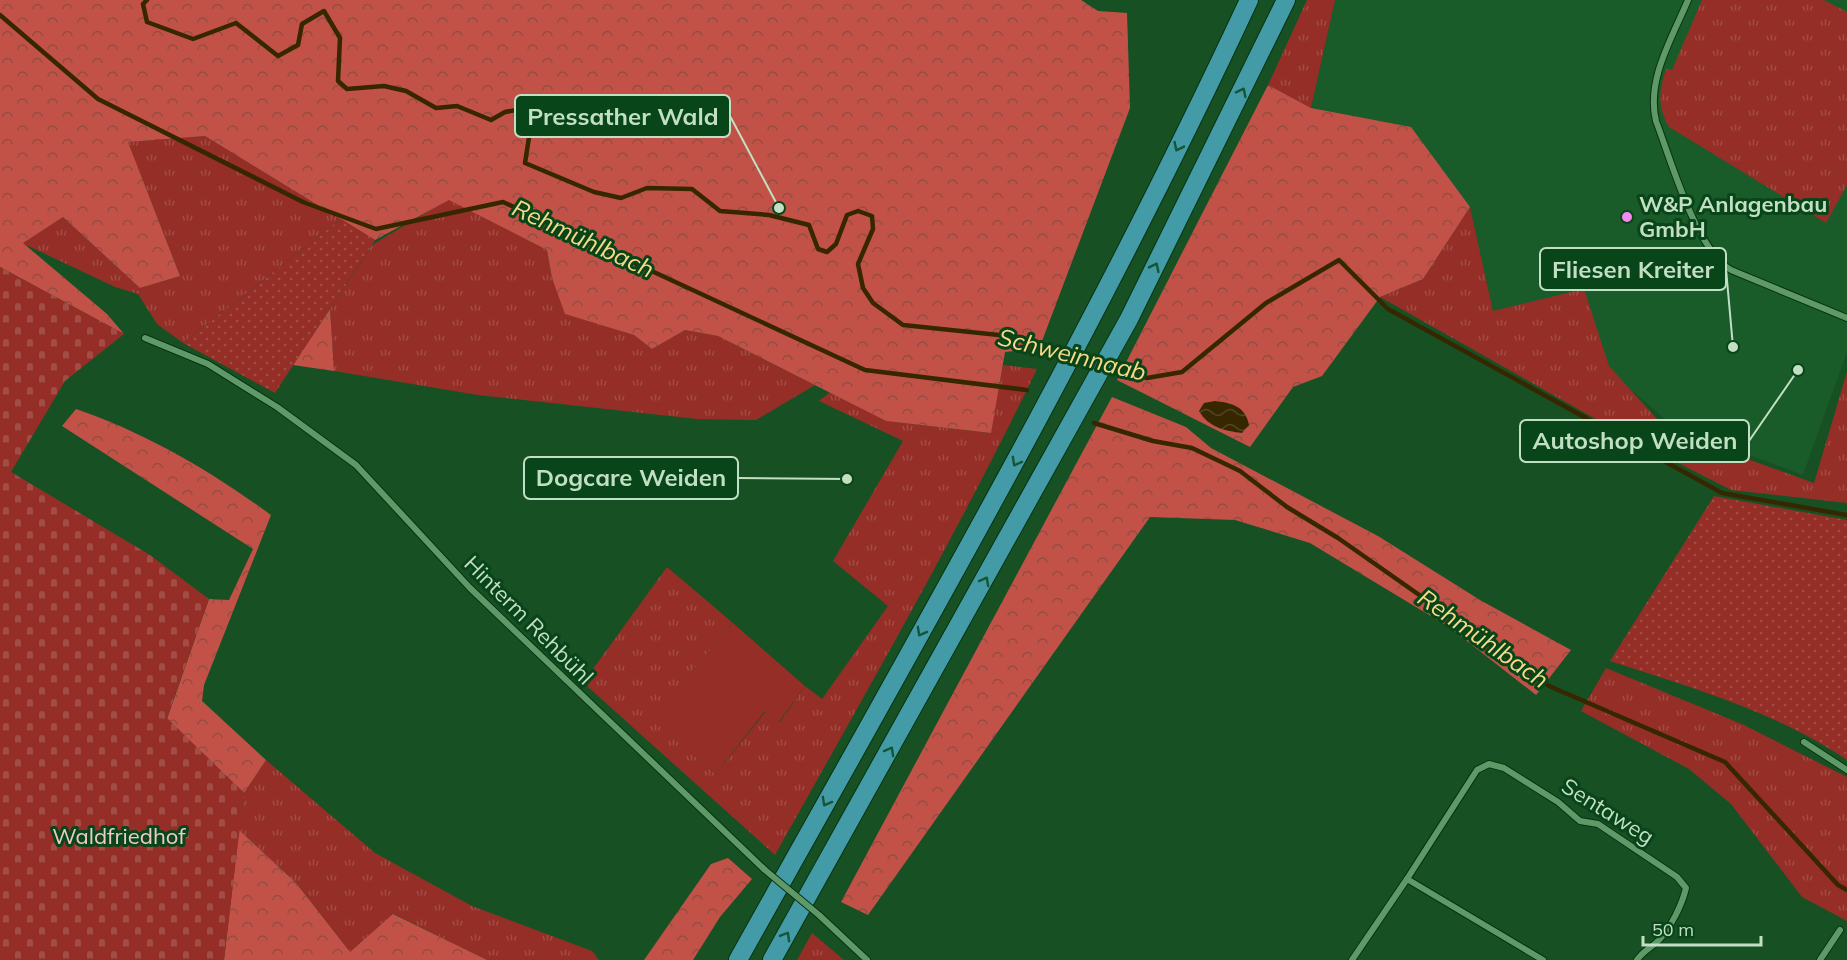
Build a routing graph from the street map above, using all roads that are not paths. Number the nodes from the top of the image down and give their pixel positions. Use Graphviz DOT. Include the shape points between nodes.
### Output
graph roads {
  1 [pos="1249,0"];
  2 [pos="1286,0"];
  3 [pos="1688,0"];
  4 [pos="1847,318"];
  5 [pos="145,338"];
  6 [pos="1804,742"];
  7 [pos="1847,770"];
  8 [pos="1407,879"];
  9 [pos="1840,930"];
  10 [pos="738,960"];
  11 [pos="772,960"];
  12 [pos="867,960"];
  13 [pos="1352,960"];
  14 [pos="1543,960"];
  15 [pos="1637,960"];
  16 [pos="1820,960"];
  1 -- 10 [label="highway, one-way" via="1045,411"];
  11 -- 2 [label="highway, one-way" via="1073,424"];
  3 -- 4 [label="street" via="1662,63 1652,105 1703,240 1718,261 1731,270"];
  5 -- 12 [label="street, Hinterm Rehbühl, bridge" via="208,364 277,407 356,465 470,588 765,870"];
  6 -- 7 [label="street"];
  8 -- 13 [label="street"];
  8 -- 14 [label="street"];
  8 -- 15 [label="street, Sentaweg" via="1477,770 1489,764 1504,768 1558,802 1580,821 1598,824 1677,877 1686,888 1683,901 1659,940"];
  9 -- 16 [label="street"];
}
